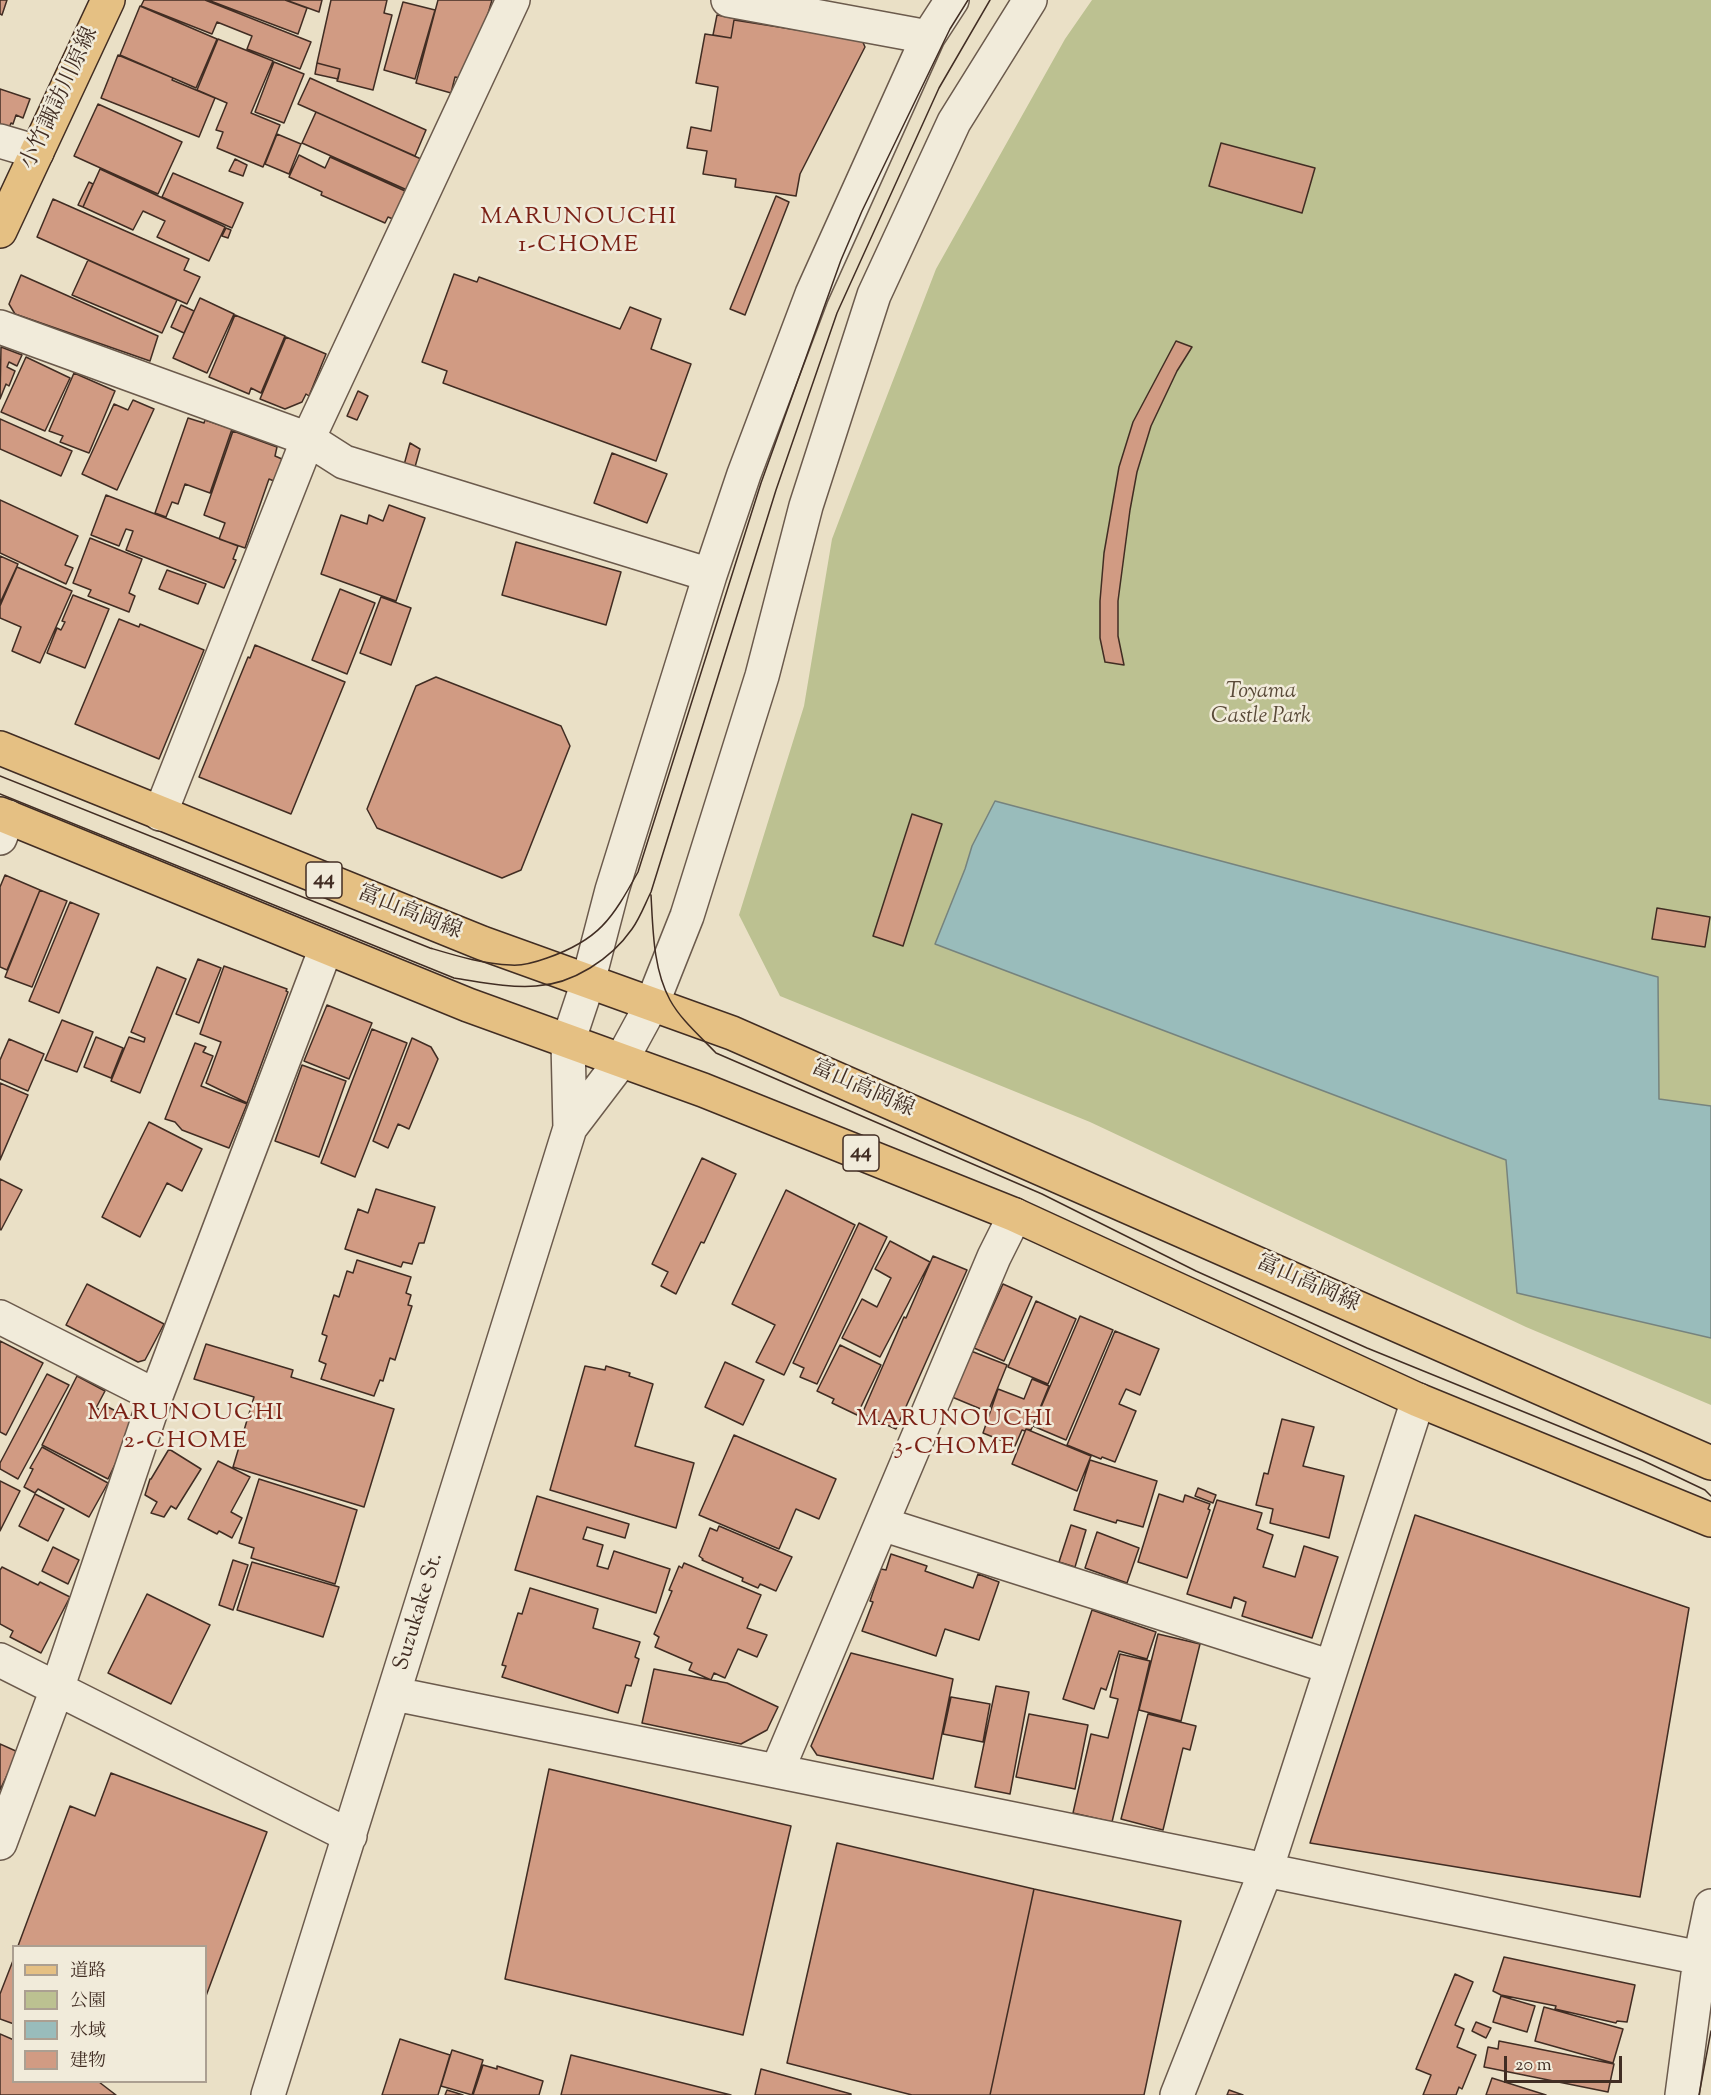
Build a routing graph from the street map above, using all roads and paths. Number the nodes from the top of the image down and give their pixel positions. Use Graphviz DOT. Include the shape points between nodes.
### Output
graph roads {
  1 [pos="108,0"];
  2 [pos="513,0"];
  3 [pos="728,0"];
  4 [pos="952,0"];
  5 [pos="1030,0"];
  6 [pos="928,37"];
  7 [pos="0,141"];
  8 [pos="37,152"];
  9 [pos="0,231"];
  10 [pos="0,327"];
  11 [pos="308,439"];
  12 [pos="710,575"];
  13 [pos="0,748"];
  14 [pos="160,814"];
  15 [pos="3,823"];
  16 [pos="327,948"];
  17 [pos="588,982"];
  18 [pos="652,1004"];
  19 [pos="568,1042"];
  20 [pos="621,1061"];
  21 [pos="570,1128"];
  22 [pos="1015,1215"];
  23 [pos="0,1317"];
  24 [pos="156,1396"];
  25 [pos="1418,1400"];
  26 [pos="1711,1463"];
  27 [pos="1711,1520"];
  28 [pos="882,1524"];
  29 [pos="0,1660"];
  30 [pos="1331,1667"];
  31 [pos="57,1689"];
  32 [pos="394,1694"];
  33 [pos="777,1771"];
  34 [pos="350,1836"];
  35 [pos="0,1844"];
  36 [pos="1266,1870"];
  37 [pos="1711,1906"];
  38 [pos="1706,1959"];
  39 [pos="268,2095"];
  40 [pos="1177,2095"];
  41 [pos="1682,2095"];
  1 -- 8 [label="main road, 小竹諏訪川原線"];
  2 -- 11 [label="street"];
  3 -- 6 [label="street"];
  4 -- 6 [label="street"];
  5 -- 18 [label="street" via="954,122 874,295 806,506 762,676 687,916"];
  6 -- 12 [label="street" via="812,294"];
  7 -- 8 [label="street"];
  8 -- 9 [label="main road, 小竹諏訪川原線"];
  10 -- 11 [label="street"];
  11 -- 12 [label="street" via="344,462"];
  11 -- 14 [label="street"];
  12 -- 17 [label="street" via="612,890"];
  13 -- 14 [label="main road, 富山高岡線 / 44"];
  14 -- 17 [label="main road, 富山高岡線 / 44"];
  15 -- 16 [label="main road, 44"];
  16 -- 19 [label="main road, 44"];
  16 -- 24 [label="street"];
  17 -- 18 [label="main road, 富山高岡線 / 44"];
  17 -- 19 [label="street"];
  18 -- 20 [label="street"];
  18 -- 26 [label="main road, 富山高岡線 / 44" via="732,1033"];
  19 -- 20 [label="main road, 44"];
  19 -- 21 [label="street"];
  20 -- 21 [label="street"];
  20 -- 22 [label="main road, 44"];
  21 -- 32 [label="street, Suzukake St."];
  22 -- 25 [label="main road, 44"];
  22 -- 28 [label="street"];
  23 -- 24 [label="street"];
  24 -- 31 [label="street"];
  25 -- 27 [label="main road, 44"];
  25 -- 30 [label="street"];
  28 -- 30 [label="street"];
  28 -- 33 [label="street"];
  29 -- 31 [label="street"];
  30 -- 36 [label="street"];
  31 -- 34 [label="street"];
  31 -- 35 [label="street"];
  32 -- 33 [label="street"];
  32 -- 34 [label="street, Suzukake St."];
  33 -- 36 [label="street"];
  34 -- 39 [label="street, Suzukake St."];
  36 -- 38 [label="street"];
  36 -- 40 [label="street"];
  37 -- 38 [label="street"];
  38 -- 41 [label="street"];
}
